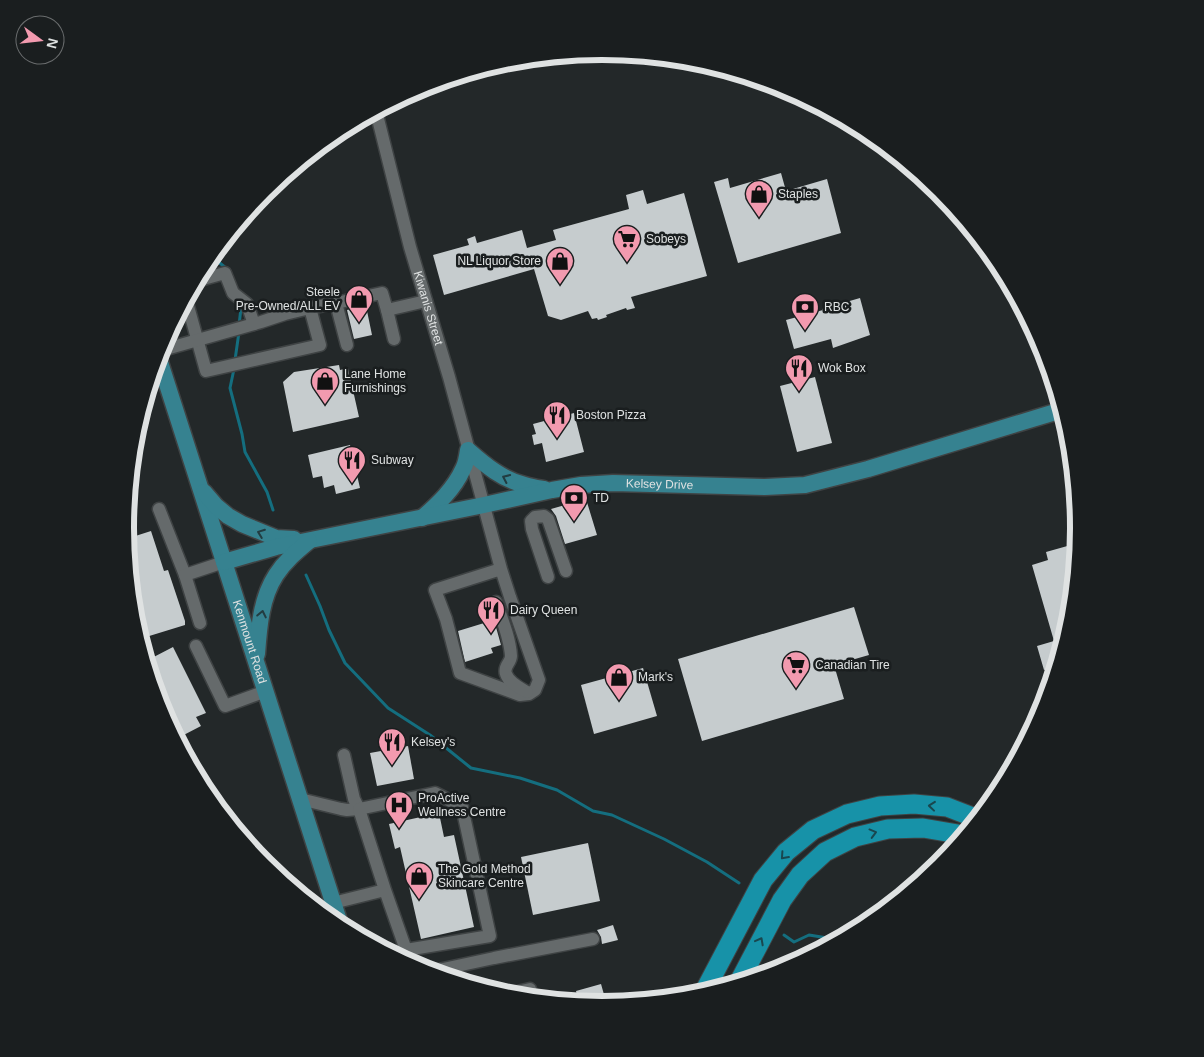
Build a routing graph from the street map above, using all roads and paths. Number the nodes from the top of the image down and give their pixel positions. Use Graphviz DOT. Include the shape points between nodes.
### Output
graph roads {
  1 [pos="378,118"];
  2 [pos="206,278"];
  3 [pos="426,301"];
  4 [pos="336,303"];
  5 [pos="189,308"];
  6 [pos="310,308"];
  7 [pos="387,310"];
  8 [pos="254,324"];
  9 [pos="394,339"];
  10 [pos="197,340"];
  11 [pos="347,345"];
  12 [pos="166,357"];
  13 [pos="161,370"];
  14 [pos="1056,412"];
  15 [pos="468,450"];
  16 [pos="200,486"];
  17 [pos="552,490"];
  18 [pos="484,505"];
  19 [pos="159,509"];
  20 [pos="422,518"];
  21 [pos="309,541"];
  22 [pos="224,562"];
  23 [pos="501,568"];
  24 [pos="566,571"];
  25 [pos="185,575"];
  26 [pos="548,577"];
  27 [pos="496,602"];
  28 [pos="200,623"];
  29 [pos="196,646"];
  30 [pos="256,662"];
  31 [pos="266,691"];
  32 [pos="529,694"];
  33 [pos="344,755"];
  34 [pos="300,799"];
  35 [pos="359,809"];
  36 [pos="972,817"];
  37 [pos="957,834"];
  38 [pos="385,890"];
  39 [pos="333,903"];
  40 [pos="337,914"];
  41 [pos="490,936"];
  42 [pos="593,939"];
  43 [pos="494,958"];
  44 [pos="443,969"];
  45 [pos="743,975"];
  46 [pos="708,984"];
  47 [pos="530,989"];
  48 [pos="525,990"];
  1 -- 3 [label="street, Kiwanis Street"];
  2 -- 8 [label="street" via="225,273 233,293 247,304"];
  3 -- 7 [label="street"];
  3 -- 15 [label="street, Kiwanis Street"];
  4 -- 6 [label="street"];
  4 -- 7 [label="street" via="382,292"];
  4 -- 11 [label="street"];
  5 -- 10 [label="street"];
  6 -- 8 [label="street"];
  6 -- 10 [label="street" via="320,345 206,371"];
  7 -- 9 [label="street"];
  8 -- 10 [label="street"];
  10 -- 12 [label="street"];
  13 -- 16 [label="main road, Kenmount Road"];
  14 -- 17 [label="main road, Kelsey Drive" via="868,469 805,484 765,487 596,484"];
  17 -- 15 [label="main road, one-way" via="504,477"];
  15 -- 18 [label="street, Kiwanis Street"];
  15 -- 20 [label="main road" via="464,469 454,486"];
  21 -- 16 [label="main road, one-way" via="276,538 242,524 216,506"];
  16 -- 22 [label="main road, Kenmount Road"];
  17 -- 18 [label="main road, Kelsey Drive"];
  18 -- 20 [label="main road, Kelsey Drive"];
  18 -- 23 [label="street, Kiwanis Street"];
  19 -- 25 [label="street"];
  20 -- 21 [label="main road, Kelsey Drive"];
  21 -- 22 [label="main road, Kelsey Drive"];
  30 -- 21 [label="main road, one-way" via="268,590 288,559"];
  22 -- 25 [label="street"];
  22 -- 30 [label="main road, Kenmount Road"];
  23 -- 32 [label="street, Kiwanis Street" via="539,680 535,690"];
  23 -- 32 [label="street" via="435,590 460,673 520,695"];
  24 -- 26 [label="street" via="547,518 535,517 531,520 532,529"];
  25 -- 28 [label="street"];
  27 -- 32 [label="street" via="511,656 505,669 506,676"];
  29 -- 31 [label="street" via="225,706"];
  30 -- 31 [label="main road, Kenmount Road"];
  31 -- 34 [label="main road, Kenmount Road"];
  33 -- 35 [label="street"];
  34 -- 35 [label="street" via="341,809"];
  34 -- 39 [label="main road, Kenmount Road"];
  35 -- 38 [label="street"];
  35 -- 41 [label="street" via="435,793 462,807"];
  36 -- 46 [label="highway, one-way" via="947,807 914,804 880,806 847,814 814,830 786,852 763,880"];
  45 -- 37 [label="highway, one-way" via="782,900 800,875 825,852 855,837 888,829 923,828"];
  38 -- 39 [label="street"];
  38 -- 41 [label="street" via="406,950"];
  39 -- 40 [label="main road, Kenmount Road"];
  41 -- 43 [label="street"];
  42 -- 43 [label="street"];
  43 -- 44 [label="street"];
  47 -- 48 [label="street"];
}
